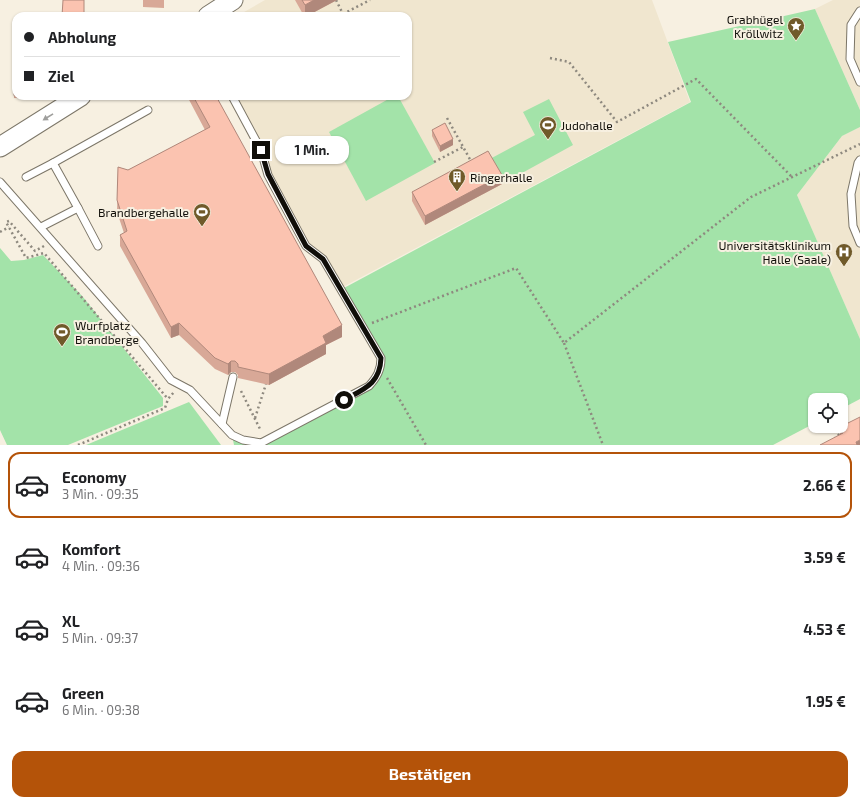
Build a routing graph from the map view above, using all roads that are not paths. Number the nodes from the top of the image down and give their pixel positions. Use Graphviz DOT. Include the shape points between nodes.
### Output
graph roads {
  1 [pos="233,0"];
  2 [pos="214,12"];
  3 [pos="860,12"];
  4 [pos="860,82"];
  5 [pos="75,100"];
  6 [pos="234,100"];
  7 [pos="148,110"];
  8 [pos="0,147"];
  9 [pos="860,160"];
  10 [pos="53,163"];
  11 [pos="26,177"];
  12 [pos="0,182"];
  13 [pos="78,208"];
  14 [pos="41,227"];
  15 [pos="860,243"];
  16 [pos="98,246"];
  17 [pos="233,377"];
  18 [pos="222,424"];
  1 -- 2 [label="street"];
  3 -- 4 [label="lane" via="851,25 850,59"];
  5 -- 8 [label="street, one-way"];
  6 -- 18 [label="lane" via="261,150 268,174 306,246 323,259 381,358 381,367 370,386 261,443 232,435"];
  7 -- 10 [label="lane"];
  9 -- 15 [label="lane" via="851,194 853,226"];
  10 -- 11 [label="lane"];
  10 -- 13 [label="lane"];
  12 -- 14 [label="lane"];
  13 -- 14 [label="lane"];
  13 -- 16 [label="lane"];
  14 -- 18 [label="lane" via="171,380 190,390"];
  17 -- 18 [label="lane"];
}
